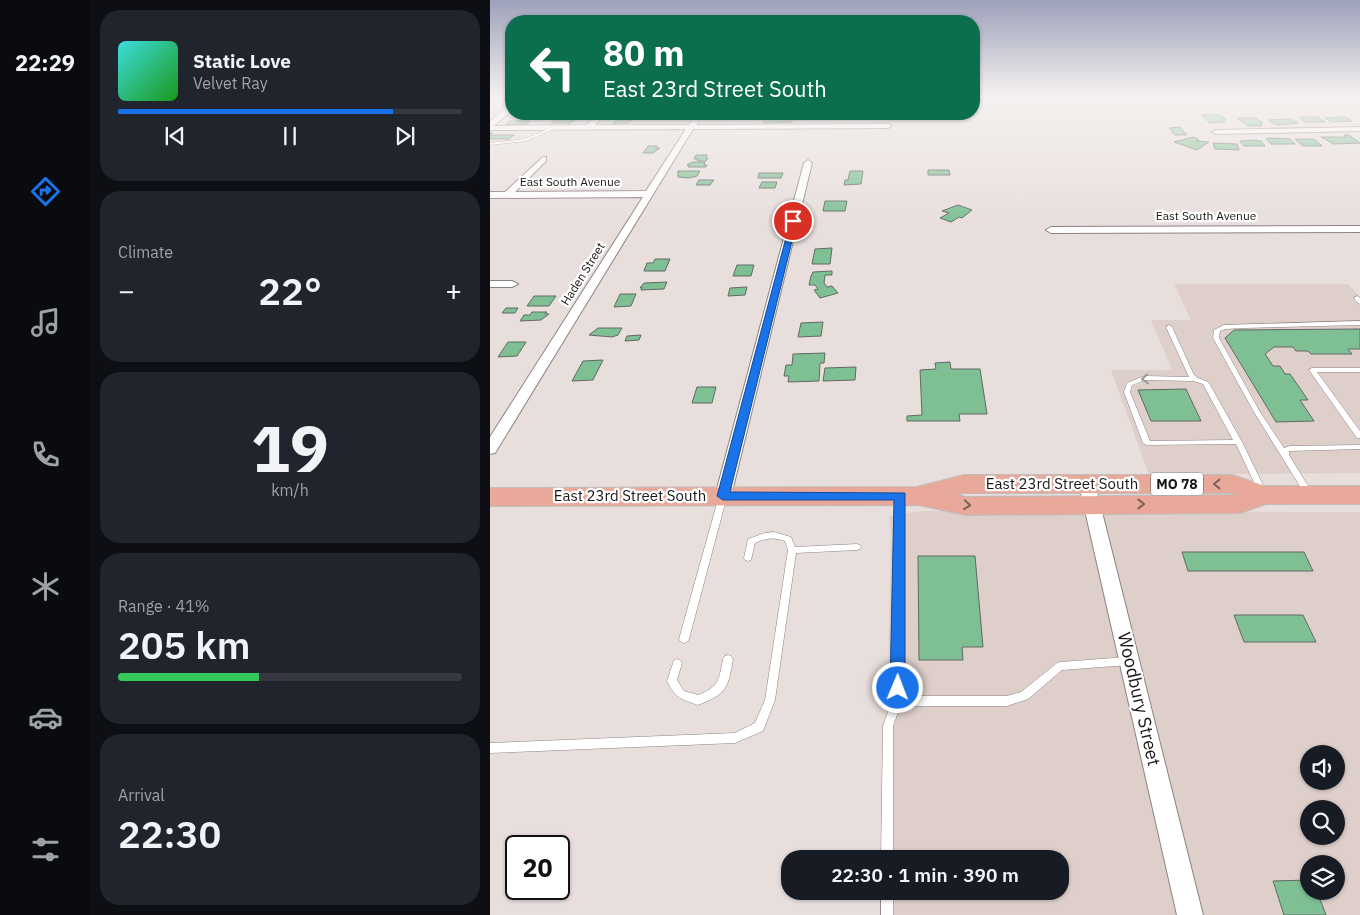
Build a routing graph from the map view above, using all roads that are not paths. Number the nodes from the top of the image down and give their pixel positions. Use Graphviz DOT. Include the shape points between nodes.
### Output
graph roads {
  1 [pos="528,139"];
  2 [pos="684,139"];
  3 [pos="490,144"];
  4 [pos="543,159"];
  5 [pos="808,162"];
  6 [pos="650,194"];
  7 [pos="490,195"];
  8 [pos="506,195"];
  9 [pos="1360,229"];
  10 [pos="1051,230"];
  11 [pos="490,284"];
  12 [pos="512,284"];
  13 [pos="1360,323"];
  14 [pos="1169,327"];
  15 [pos="1360,370"];
  16 [pos="1194,379"];
  17 [pos="1360,436"];
  18 [pos="1238,442"];
  19 [pos="1360,447"];
  20 [pos="490,449"];
  21 [pos="1285,455"];
  22 [pos="1090,494"];
  23 [pos="1264,495"];
  24 [pos="1310,495"];
  25 [pos="1360,495"];
  26 [pos="723,496"];
  27 [pos="910,496"];
  28 [pos="490,497"];
  29 [pos="857,547"];
  30 [pos="792,550"];
  31 [pos="748,558"];
  32 [pos="684,639"];
  33 [pos="728,659"];
  34 [pos="1130,661"];
  35 [pos="677,663"];
  36 [pos="903,698"];
  37 [pos="490,748"];
  38 [pos="887,850"];
  39 [pos="887,900"];
  40 [pos="887,915"];
  41 [pos="1190,915"];
  1 -- 3 [label="lane"];
  2 -- 6 [label="street, Haden Street"];
  4 -- 8 [label="street"];
  5 -- 26 [label="street"];
  6 -- 8 [label="street, East South Avenue"];
  6 -- 20 [label="street, Haden Street"];
  7 -- 8 [label="street, East South Avenue"];
  9 -- 10 [label="street, East South Avenue"];
  11 -- 12 [label="street"];
  13 -- 21 [label="lane" via="1244,326 1217,330 1216,338"];
  14 -- 16 [label="lane" via="1185,359 1187,372"];
  15 -- 17 [label="lane" via="1312,370"];
  16 -- 18 [label="lane" via="1206,383"];
  16 -- 18 [label="lane, one-way" via="1144,378 1128,384 1127,392 1146,443"];
  18 -- 23 [label="lane"];
  19 -- 21 [label="lane" via="1290,448 1285,450"];
  21 -- 24 [label="lane"];
  22 -- 23 [label="main road, East 23rd Street South / MO 78" via="1240,504"];
  22 -- 27 [label="main road, East 23rd Street South / MO 78" via="966,506"];
  22 -- 34 [label="street, Woodbury Street"];
  23 -- 24 [label="main road, East 23rd Street South / MO 78"];
  24 -- 25 [label="main road, East 23rd Street South / MO 78"];
  26 -- 27 [label="main road, East 23rd Street South / MO 78"];
  26 -- 28 [label="main road, East 23rd Street South / MO 78"];
  26 -- 32 [label="lane"];
  27 -- 36 [label="lane" via="898,688"];
  29 -- 30 [label="lane"];
  30 -- 31 [label="lane" via="788,539 764,535 751,541"];
  30 -- 37 [label="lane" via="770,700 759,727 735,738"];
  33 -- 35 [label="lane" via="724,681 713,694 698,700 681,694 672,681"];
  34 -- 36 [label="lane" via="1060,666 1024,696 1007,701 914,701"];
  34 -- 41 [label="street, Woodbury Street"];
  36 -- 38 [label="lane" via="888,726"];
  39 -- 40 [label="lane"];
}
